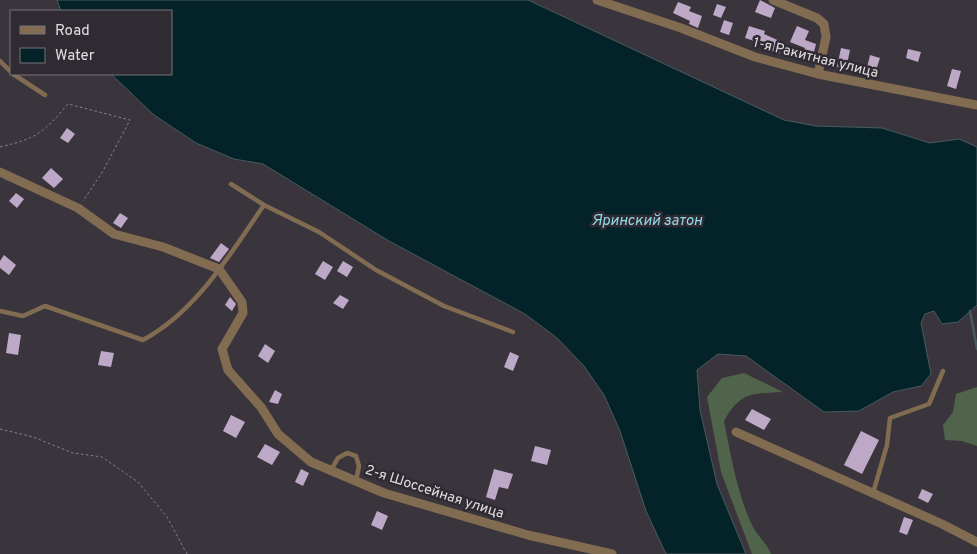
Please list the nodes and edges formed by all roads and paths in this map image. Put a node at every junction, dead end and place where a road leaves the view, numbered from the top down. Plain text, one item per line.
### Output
1 (597, 0) edge
2 (773, 0) edge
3 (0, 61) edge
4 (10, 71) edge
5 (818, 74) junction
6 (15, 75) edge
7 (45, 95) dead end
8 (977, 106) edge
9 (0, 146) edge
10 (0, 172) edge
11 (231, 184) dead end
12 (264, 205) junction
13 (78, 208) junction
14 (219, 269) junction
15 (0, 311) edge
16 (513, 332) dead end
17 (943, 371) dead end
18 (0, 429) edge
19 (736, 432) dead end
20 (331, 470) junction
21 (356, 481) junction
22 (873, 493) junction
23 (977, 542) edge
24 (188, 554) edge
25 (612, 554) edge

1 - 5 street, 1-я Ракитная улица
2 - 5 street
3 - 4 lane
5 - 8 street, 1-я Ракитная улица
6 - 7 lane
9 - 13 path
10 - 13 street
11 - 12 lane
12 - 14 lane
12 - 16 lane
13 - 14 street
14 - 15 lane
14 - 20 street, 2-я Шоссейная улица
17 - 22 lane
18 - 24 path
19 - 22 street
20 - 21 street, 2-я Шоссейная улица
20 - 21 lane
21 - 25 street, 2-я Шоссейная улица
22 - 23 street

